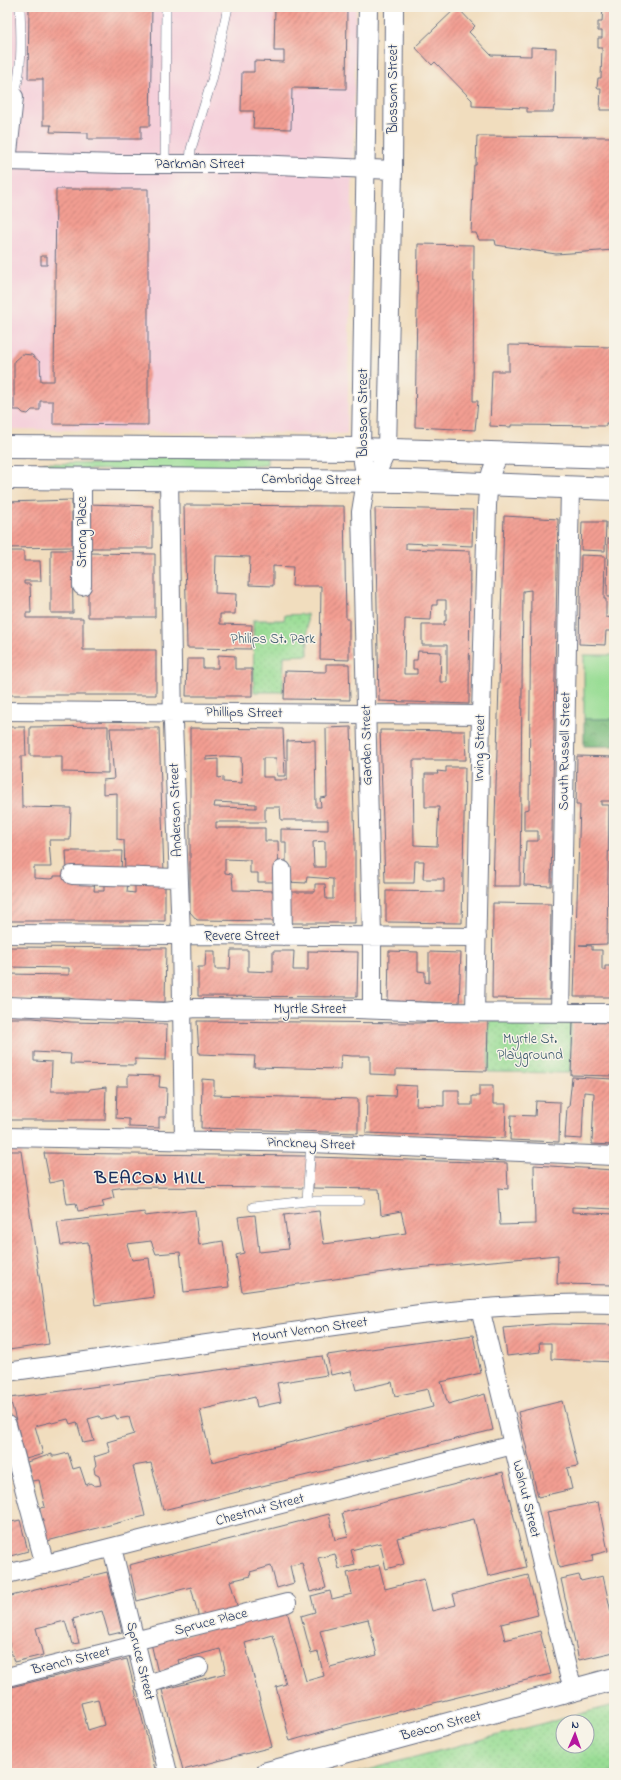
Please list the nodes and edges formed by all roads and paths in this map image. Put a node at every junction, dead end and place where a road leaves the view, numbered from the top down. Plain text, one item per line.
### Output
1 (20, 7) edge
2 (166, 7) edge
3 (228, 7) edge
4 (368, 7) edge
5 (394, 7) edge
6 (11, 97) edge
7 (7, 161) edge
8 (166, 164) junction
9 (190, 164) junction
10 (366, 169) junction
11 (393, 170) junction
12 (7, 447) edge
13 (361, 449) junction
14 (387, 450) junction
15 (500, 454) junction
16 (614, 457) edge
17 (7, 478) edge
18 (82, 478) junction
19 (169, 479) junction
20 (366, 481) junction
21 (488, 484) junction
22 (570, 488) junction
23 (614, 489) edge
24 (82, 586) dead end
25 (7, 711) edge
26 (172, 712) junction
27 (366, 714) junction
28 (481, 715) junction
29 (282, 870) dead end
30 (72, 875) dead end
31 (178, 878) junction
32 (7, 934) edge
33 (181, 935) junction
34 (283, 936) junction
35 (372, 936) junction
36 (477, 937) junction
37 (7, 1006) edge
38 (182, 1010) junction
39 (372, 1010) junction
40 (475, 1012) junction
41 (560, 1013) junction
42 (614, 1014) edge
43 (7, 1137) edge
44 (184, 1140) junction
45 (311, 1143) junction
46 (614, 1156) edge
47 (308, 1201) junction
48 (360, 1202) dead end
49 (253, 1207) dead end
50 (614, 1304) edge
51 (480, 1308) junction
52 (7, 1372) edge
53 (7, 1425) edge
54 (513, 1445) junction
55 (112, 1548) junction
56 (45, 1565) junction
57 (7, 1574) edge
58 (287, 1603) dead end
59 (135, 1643) junction
60 (199, 1667) dead end
61 (7, 1677) edge
62 (614, 1679) edge
63 (146, 1685) junction
64 (574, 1690) junction
65 (168, 1773) edge
66 (267, 1773) edge

1 - 6 lane
2 - 8 lane
3 - 9 lane
4 - 10 street, Blossom Street
5 - 11 street, Blossom Street
6 - 7 street
7 - 8 street, Parkman Street
8 - 9 street, Parkman Street
9 - 10 street, Parkman Street
10 - 11 street, Parkman Street
10 - 13 street, Blossom Street
11 - 14 street, Blossom Street
12 - 13 main road
13 - 14 main road
13 - 20 street, Blossom Street
14 - 15 main road
14 - 20 street, Blossom Street
15 - 16 main road
15 - 21 street, Irving Street
17 - 18 main road, Cambridge Street
18 - 19 main road, Cambridge Street
18 - 24 street, Strong Place
19 - 20 main road, Cambridge Street
19 - 26 street, Anderson Street
20 - 21 main road, Cambridge Street
20 - 27 street, Garden Street
21 - 22 main road, Cambridge Street
21 - 28 street, Irving Street
22 - 23 main road, Cambridge Street
22 - 41 street, South Russell Street
25 - 26 street, Phillips Street
26 - 27 street, Phillips Street
26 - 31 street, Anderson Street
27 - 28 street, Phillips Street
27 - 35 street, Garden Street
28 - 36 street, Irving Street
29 - 34 street
30 - 31 street
31 - 33 street, Anderson Street
32 - 33 street, Revere Street
33 - 34 street, Revere Street
33 - 38 street, Anderson Street
34 - 35 street, Revere Street
35 - 36 street, Revere Street
35 - 39 street, Garden Street
36 - 40 street, Irving Street
37 - 38 street, Myrtle Street
38 - 39 street, Myrtle Street
38 - 44 street, Anderson Street
39 - 40 street, Myrtle Street
40 - 41 street, Myrtle Street
41 - 42 street, Myrtle Street
43 - 44 street, Pinckney Street
44 - 45 street, Pinckney Street
45 - 46 street, Pinckney Street
45 - 47 lane
47 - 48 lane
47 - 49 lane
50 - 51 street, Mount Vernon Street
51 - 52 street, Mount Vernon Street
51 - 54 street, Walnut Street
53 - 56 street
54 - 55 street, Chestnut Street
54 - 64 street, Walnut Street
55 - 56 street, Chestnut Street
55 - 59 street, Spruce Street
56 - 57 street, Chestnut Street
58 - 59 street, Spruce Place
59 - 61 street, Branch Street
59 - 63 street, Spruce Street
60 - 63 street
62 - 64 main road, Beacon Street
63 - 65 street, Spruce Street
64 - 66 main road, Beacon Street

